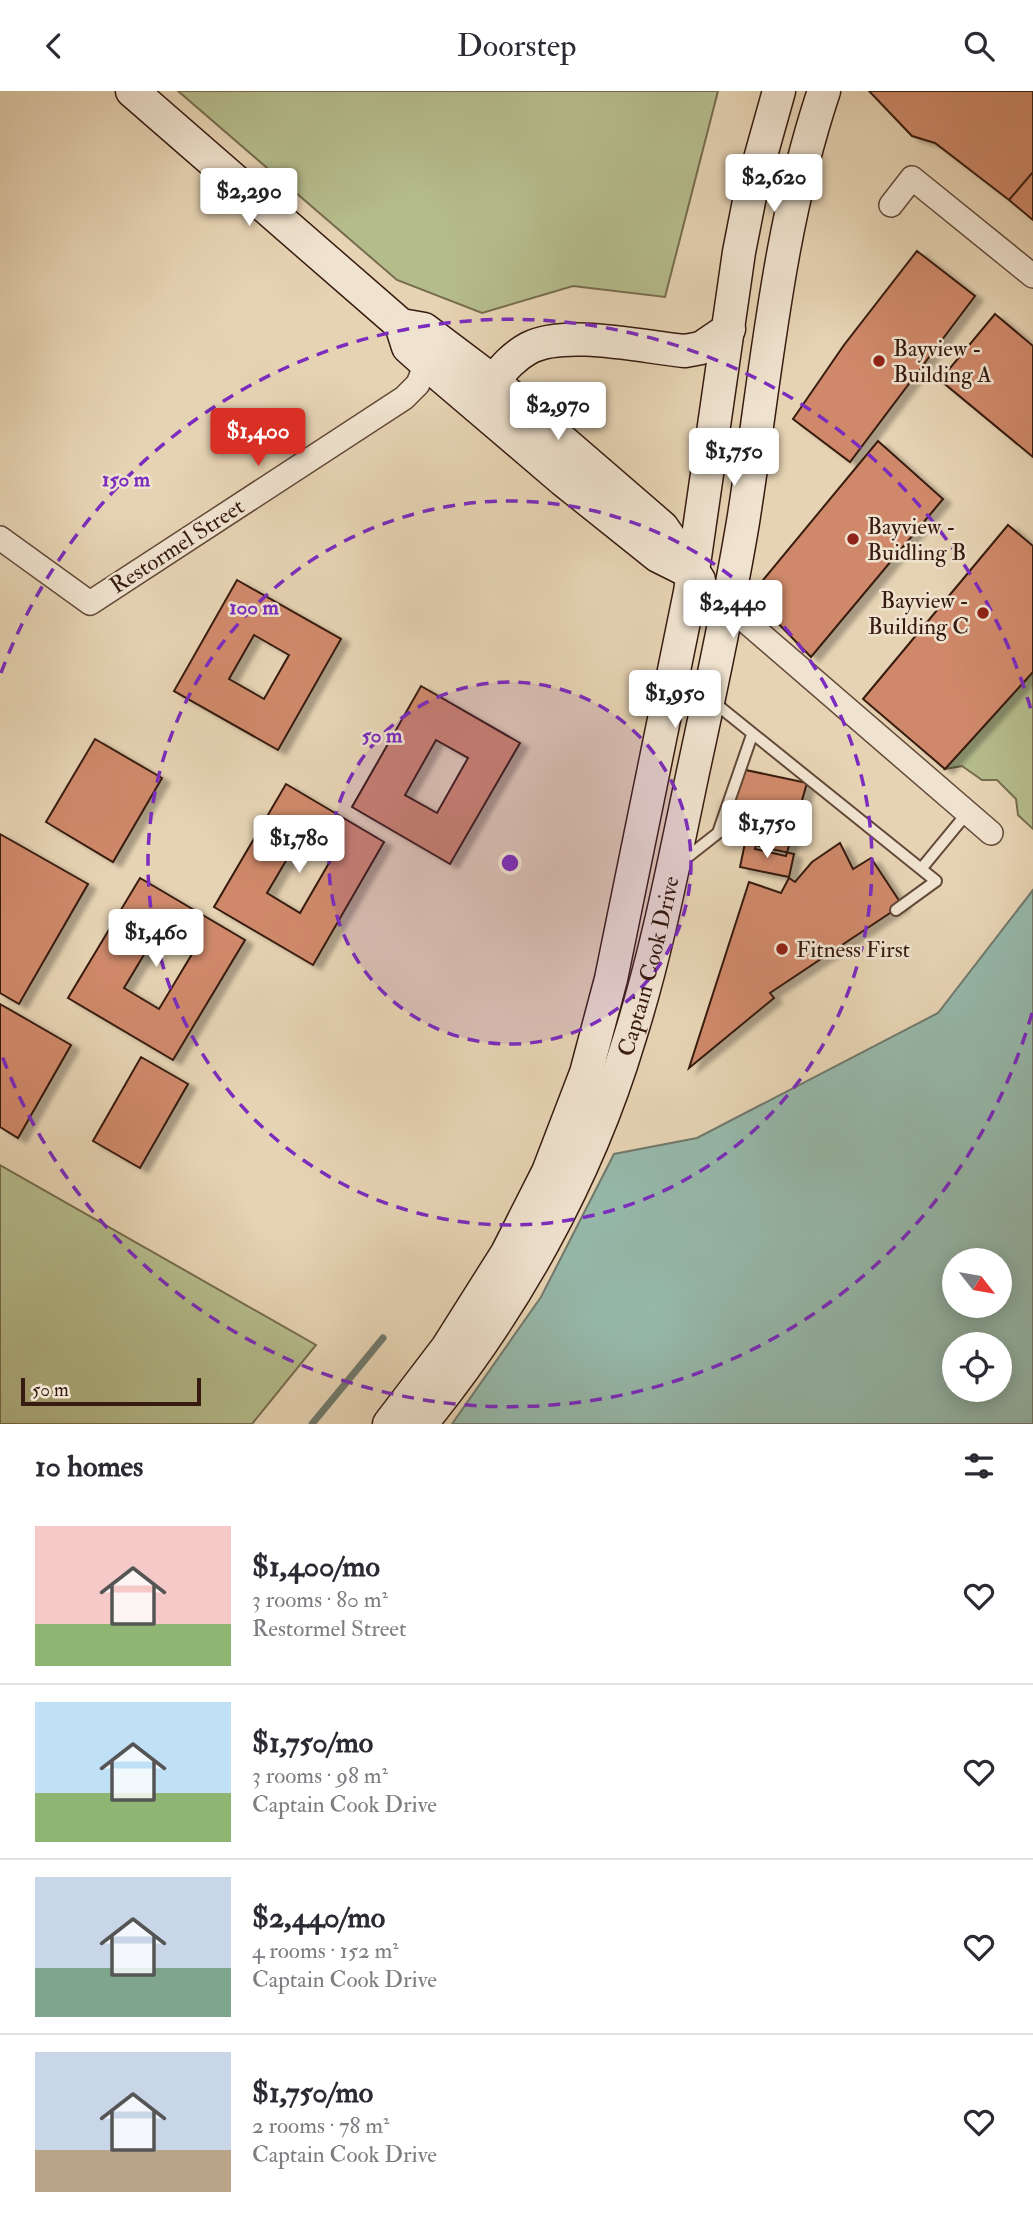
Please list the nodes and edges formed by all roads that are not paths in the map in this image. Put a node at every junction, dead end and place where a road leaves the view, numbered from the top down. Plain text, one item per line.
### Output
1 (132, 91) edge
2 (779, 91) edge
3 (824, 91) edge
4 (891, 205) dead end
5 (1033, 276) edge
6 (729, 328) junction
7 (431, 350) junction
8 (493, 381) junction
9 (563, 480) junction
10 (0, 538) edge
11 (693, 574) junction
12 (728, 606) junction
13 (709, 699) junction
14 (752, 735) junction
15 (969, 811) junction
16 (991, 833) dead end
17 (674, 867) junction
18 (921, 869) junction
19 (896, 910) dead end
20 (389, 1424) edge
21 (421, 1424) edge

1 - 7 main road
2 - 6 main road, Captain Cook Drive
3 - 12 main road, Captain Cook Drive
4 - 5 street
6 - 8 main road
6 - 11 main road, Captain Cook Drive
7 - 8 main road
7 - 9 main road
7 - 10 street, Restormel Street
8 - 9 main road
8 - 11 main road
9 - 11 main road
11 - 12 main road
11 - 20 main road, Captain Cook Drive
12 - 13 main road, Captain Cook Drive
12 - 15 street
13 - 14 lane
13 - 17 main road, Captain Cook Drive
14 - 17 lane
14 - 18 lane
15 - 16 street
15 - 18 lane
17 - 21 main road, Captain Cook Drive
18 - 19 lane

